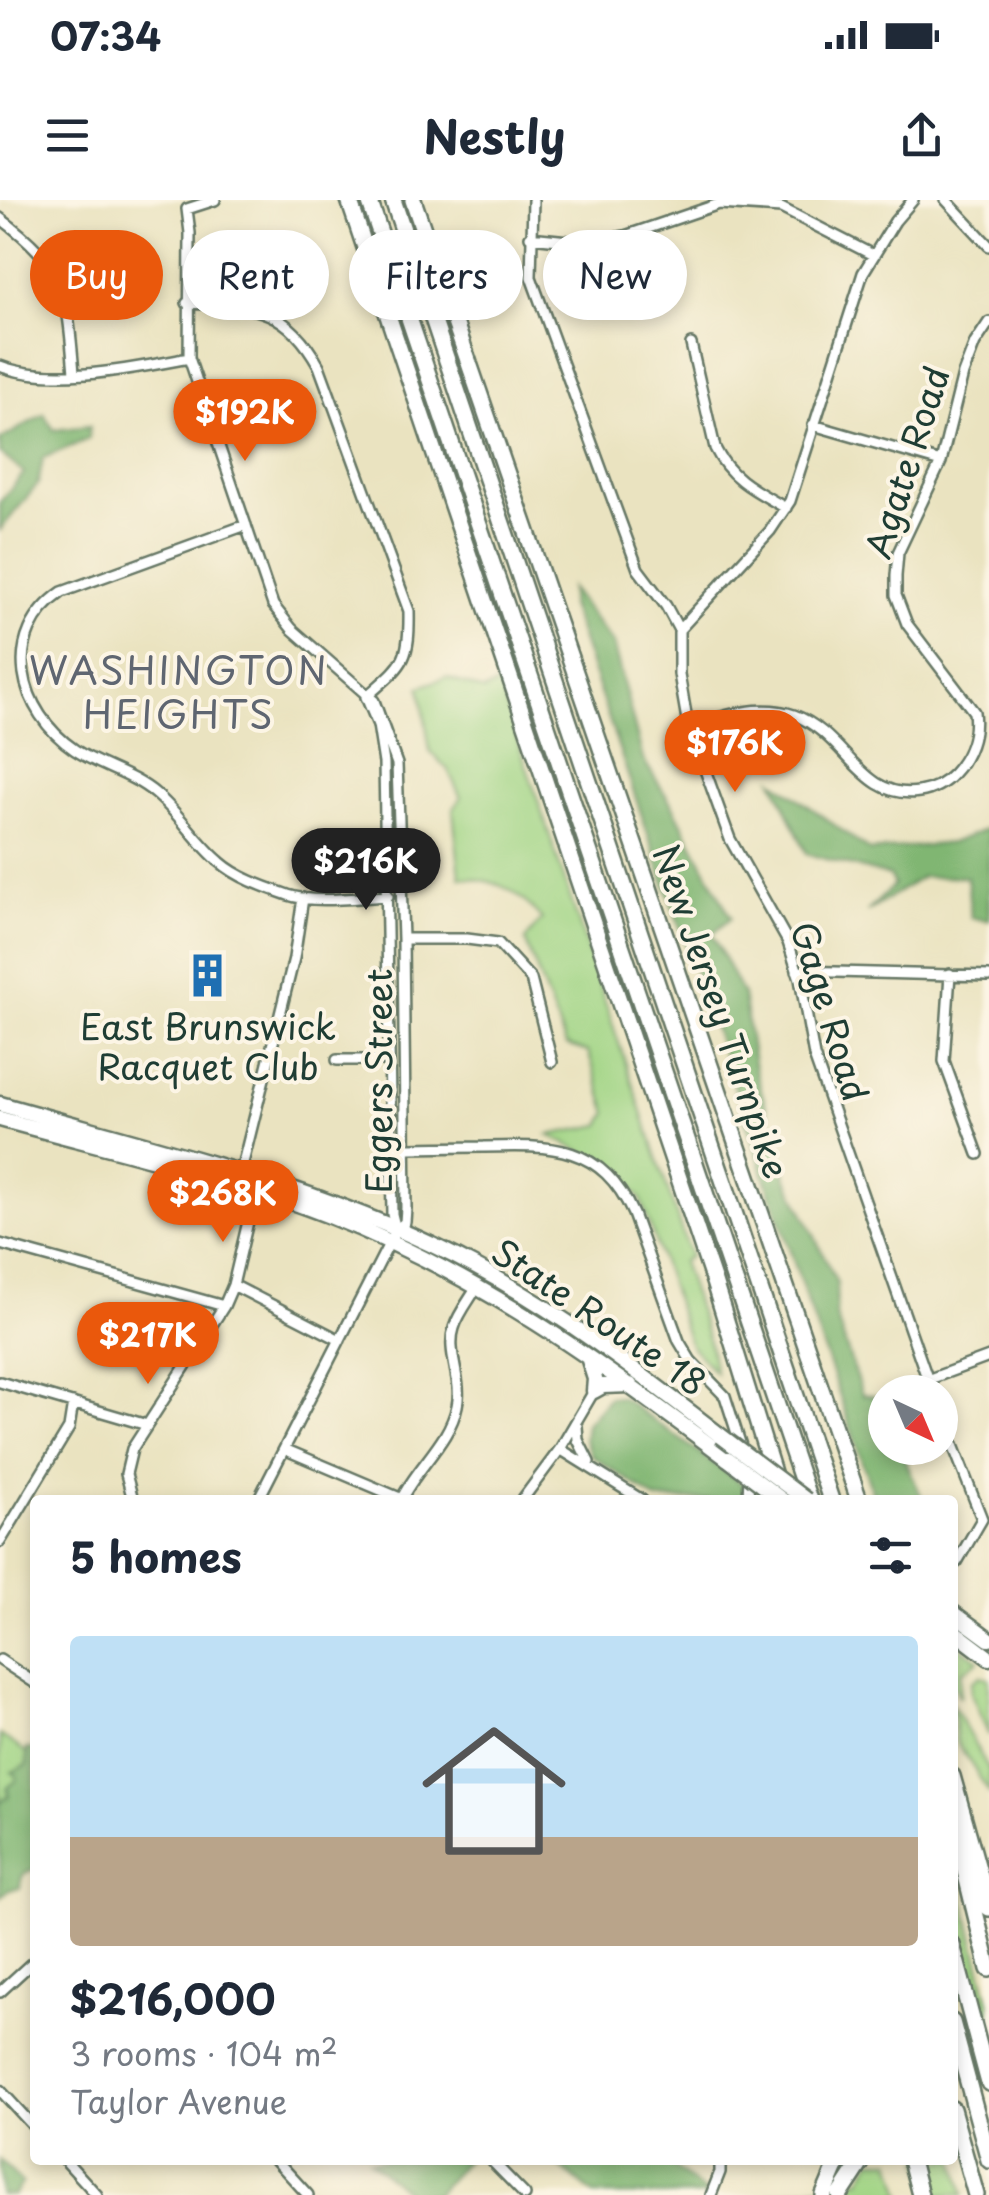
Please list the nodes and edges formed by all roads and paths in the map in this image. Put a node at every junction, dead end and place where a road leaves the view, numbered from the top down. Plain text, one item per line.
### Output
1 (177, 200) edge
2 (215, 200) edge
3 (349, 200) edge
4 (370, 200) edge
5 (393, 200) edge
6 (414, 200) edge
7 (533, 200) edge
8 (913, 200) edge
9 (946, 200) edge
10 (187, 209) junction
11 (0, 218) edge
12 (190, 230) edge
13 (530, 238) junction
14 (989, 246) edge
15 (873, 255) junction
16 (188, 320) edge
17 (280, 320) edge
18 (989, 322) edge
19 (690, 344) dead end
20 (189, 358) junction
21 (2, 370) edge
22 (74, 373) junction
23 (812, 424) junction
24 (941, 462) junction
25 (786, 508) junction
26 (246, 526) junction
27 (679, 630) junction
28 (366, 697) junction
29 (689, 726) junction
30 (384, 806) junction
31 (400, 807) junction
32 (386, 896) junction
33 (401, 896) junction
34 (303, 898) junction
35 (404, 939) junction
36 (797, 971) junction
37 (950, 974) junction
38 (989, 976) edge
39 (336, 1060) dead end
40 (388, 1060) junction
41 (402, 1060) junction
42 (552, 1062) dead end
43 (0, 1104) edge
44 (0, 1119) edge
45 (391, 1148) junction
46 (405, 1148) junction
47 (978, 1154) dead end
48 (238, 1178) junction
49 (271, 1194) junction
50 (250, 1213) junction
51 (393, 1236) junction
52 (0, 1244) edge
53 (233, 1285) junction
54 (477, 1286) junction
55 (224, 1306) junction
56 (340, 1340) junction
57 (588, 1356) junction
58 (989, 1357) edge
59 (925, 1375) edge
60 (940, 1375) edge
61 (0, 1382) edge
62 (630, 1385) junction
63 (594, 1391) junction
64 (73, 1403) junction
65 (579, 1418) junction
66 (147, 1425) junction
67 (284, 1449) junction
68 (560, 1449) junction
69 (958, 1456) edge
70 (593, 1468) junction
71 (132, 1495) edge
72 (261, 1495) edge
73 (392, 1495) edge
74 (404, 1495) edge
75 (526, 1495) edge
76 (636, 1495) edge
77 (749, 1495) edge
78 (775, 1495) edge
79 (779, 1495) edge
80 (800, 1495) edge
81 (805, 1495) edge
82 (829, 1495) edge
83 (857, 1495) edge
84 (985, 1521) edge
85 (0, 1542) edge
86 (958, 1561) edge
87 (958, 1616) edge
88 (958, 1635) edge
89 (989, 1639) edge
90 (989, 1658) edge
91 (0, 1660) edge
92 (30, 1680) edge
93 (958, 1797) edge
94 (958, 1842) edge
95 (989, 1908) edge
96 (30, 1965) edge
97 (958, 1967) edge
98 (989, 1969) edge
99 (0, 1992) edge
100 (958, 2044) edge
101 (989, 2083) edge
102 (0, 2090) edge
103 (30, 2123) edge
104 (958, 2130) edge
105 (989, 2160) edge
106 (70, 2165) edge
107 (281, 2165) edge
108 (497, 2165) edge
109 (720, 2165) edge
110 (837, 2165) edge
111 (861, 2165) edge
112 (911, 2165) edge
113 (97, 2195) edge
114 (308, 2195) edge
115 (525, 2195) edge
116 (711, 2195) edge
117 (824, 2195) edge
118 (840, 2195) edge
119 (920, 2195) edge
120 (976, 2195) edge

1 - 10 street
2 - 10 street
3 - 79 highway
4 - 81 highway, New Jersey Turnpike
5 - 82 highway, New Jersey Turnpike
6 - 83 highway, New Jersey Turnpike
7 - 13 street
8 - 15 street
9 - 14 street
10 - 12 street, Eggers Street
11 - 22 street
13 - 15 street
13 - 27 street
15 - 23 street
16 - 20 street, Eggers Street
17 - 28 street
18 - 24 street, Agate Road
19 - 25 street
20 - 22 street
20 - 26 street, Eggers Street
21 - 22 street
23 - 24 street
23 - 25 street
24 - 29 street, Agate Road
25 - 27 street
26 - 28 street, Eggers Street
26 - 34 street
27 - 29 street, Gage Road
28 - 30 street, Eggers Street
28 - 31 street, Eggers Street
29 - 36 street, Gage Road
30 - 31 street
30 - 32 street, Eggers Street
31 - 33 street, Eggers Street
32 - 33 street
32 - 34 street
32 - 40 street, Eggers Street
33 - 35 street, Eggers Street
34 - 48 street
35 - 41 street, Eggers Street
35 - 42 street
36 - 37 street
36 - 59 street, Gage Road
37 - 38 street
37 - 47 street
39 - 40 street
40 - 41 street
40 - 45 street, Eggers Street
41 - 46 street, Eggers Street
43 - 48 highway, State Route 18
44 - 48 highway, State Route 18
45 - 46 street
45 - 51 street, Eggers Street
46 - 51 street, Eggers Street
46 - 77 street
48 - 49 highway, State Route 18
48 - 50 highway
48 - 51 highway, State Route 18
49 - 50 highway
49 - 51 highway, State Route 18
50 - 53 street
51 - 54 highway, State Route 18
51 - 56 street
51 - 80 highway, State Route 18, bridge
52 - 55 street
53 - 55 street
53 - 56 street
54 - 57 highway, State Route 18
54 - 74 street
55 - 66 street
56 - 67 street
57 - 62 highway, State Route 18
57 - 63 highway
58 - 60 street
61 - 64 street
62 - 63 highway
62 - 78 highway, State Route 18, bridge
63 - 65 street
64 - 66 street
64 - 85 street
65 - 68 street
65 - 70 street
66 - 71 street
67 - 72 street
67 - 73 street
68 - 70 street
68 - 75 street
69 - 84 street
70 - 76 street
84 - 86 street
87 - 89 highway
88 - 90 highway
91 - 92 street
93 - 95 highway
94 - 98 highway
96 - 99 street
97 - 101 highway
100 - 105 highway
102 - 103 street
104 - 120 highway
106 - 113 street
107 - 114 street
108 - 115 street
109 - 116 street
110 - 117 highway
111 - 118 highway
112 - 119 highway

